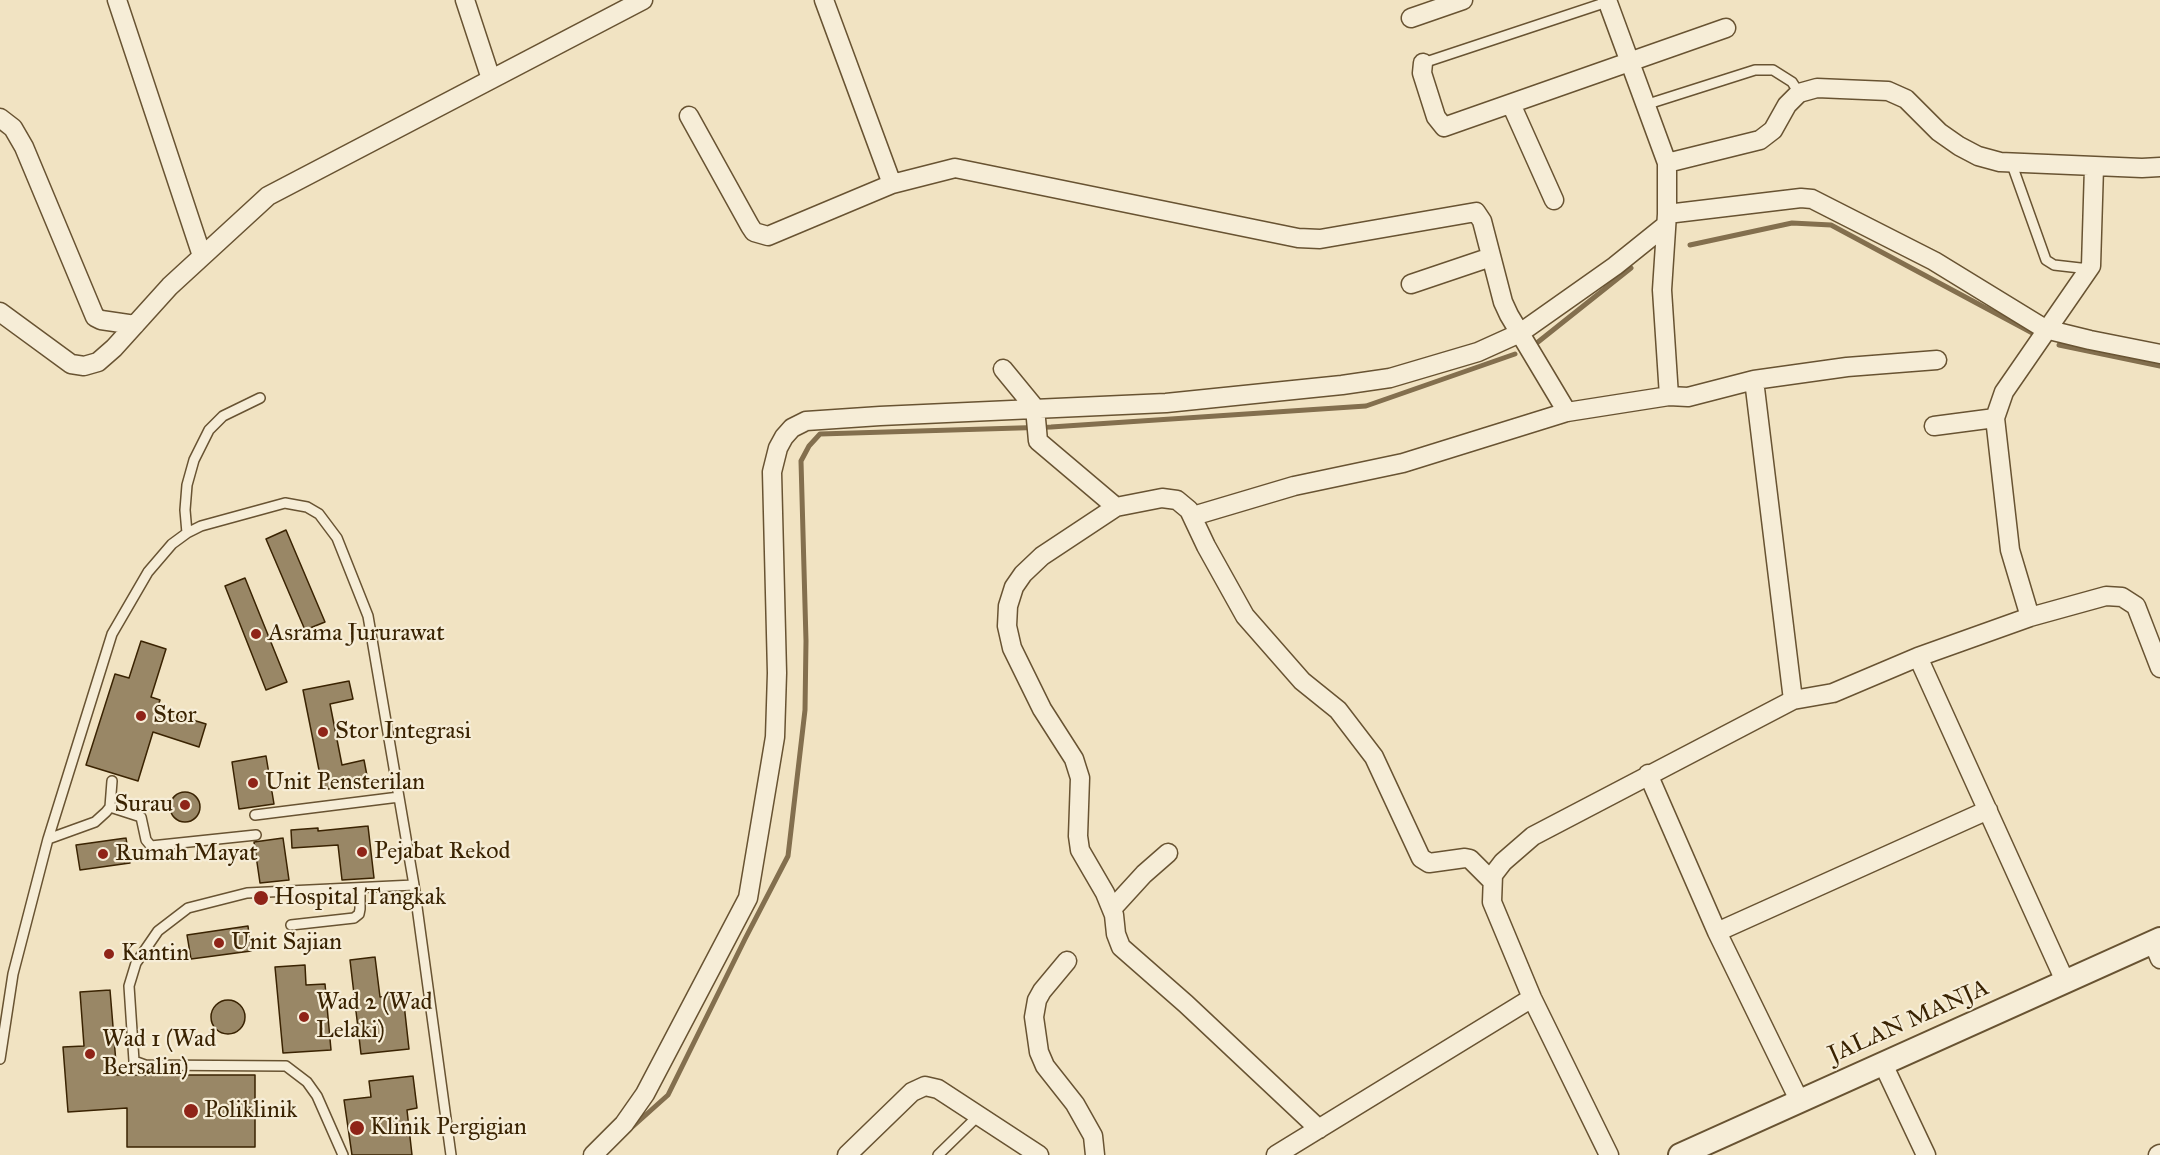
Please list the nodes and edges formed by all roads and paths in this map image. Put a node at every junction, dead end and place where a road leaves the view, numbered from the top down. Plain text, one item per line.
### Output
1 (117, 0) edge
2 (465, 0) edge
3 (643, 0) edge
4 (824, 0) edge
5 (1463, 0) edge
6 (1609, 1) edge
7 (1411, 18) dead end
8 (1726, 28) dead end
9 (1629, 62) junction
10 (1423, 63) joint
11 (491, 79) junction
12 (1799, 93) junction
13 (1511, 104) junction
14 (1646, 105) junction
15 (690, 116) dead end
16 (0, 118) edge
17 (1667, 162) junction
18 (2011, 162) junction
19 (2094, 166) junction
20 (2160, 167) edge
21 (892, 184) junction
22 (1554, 200) dead end
23 (1667, 219) junction
24 (202, 256) junction
25 (1491, 257) junction
26 (2089, 269) junction
27 (1411, 284) dead end
28 (0, 312) edge
29 (135, 325) junction
30 (2046, 329) junction
31 (1520, 333) junction
32 (2160, 354) edge
33 (1937, 360) dead end
34 (1003, 369) dead end
35 (1754, 380) junction
36 (1670, 396) junction
37 (260, 398) dead end
38 (1035, 412) junction
39 (1567, 412) junction
40 (1995, 418) junction
41 (1934, 426) dead end
42 (1116, 507) junction
43 (1193, 516) junction
44 (187, 533) junction
45 (2030, 617) junction
46 (1918, 657) junction
47 (2160, 668) edge
48 (1794, 700) junction
49 (1648, 774) junction
50 (112, 781) dead end
51 (399, 797) junction
52 (110, 807) junction
53 (1988, 810) junction
54 (255, 815) dead end
55 (256, 835) dead end
56 (48, 839) junction
57 (1168, 853) dead end
58 (1491, 881) junction
59 (414, 885) junction
60 (360, 888) junction
61 (1112, 909) junction
62 (291, 925) dead end
63 (1717, 932) junction
64 (2158, 947) edge
65 (1068, 961) dead end
66 (2065, 981) junction
67 (1532, 998) junction
68 (0, 1059) edge
69 (1883, 1064) junction
70 (1799, 1100) junction
71 (978, 1116) junction
72 (1319, 1129) junction
73 (343, 1155) edge
74 (451, 1155) edge
75 (593, 1155) edge
76 (847, 1155) edge
77 (938, 1155) edge
78 (1039, 1155) edge
79 (1095, 1155) edge
80 (1276, 1155) edge
81 (1609, 1155) edge
82 (1680, 1155) edge
83 (1926, 1155) edge

1 - 24 street
2 - 11 street
3 - 11 street
4 - 21 street
5 - 7 street
6 - 9 street
6 - 10 lane
8 - 9 street
9 - 13 street
9 - 14 street
10 - 13 street
11 - 24 street
12 - 14 lane
12 - 17 street
12 - 18 street
13 - 22 street
14 - 17 street
15 - 21 street
16 - 29 street
17 - 23 street
18 - 19 street
18 - 26 lane
19 - 20 street
19 - 26 street
21 - 25 street
23 - 30 street
23 - 31 street
23 - 36 street
24 - 29 street
25 - 27 street
25 - 31 street
26 - 30 street
28 - 29 street
30 - 32 street
30 - 40 street
31 - 38 street
31 - 39 street
33 - 35 street
34 - 38 street
35 - 36 street
35 - 48 street
36 - 39 street
37 - 44 lane
38 - 42 street
38 - 75 street
39 - 43 street
40 - 41 street
40 - 45 street
42 - 43 street
42 - 61 street
43 - 58 street
44 - 51 lane
44 - 56 lane
45 - 46 street
45 - 47 street
46 - 48 street
46 - 53 street
48 - 49 street
49 - 58 street
49 - 63 street
50 - 52 lane
51 - 54 lane
51 - 59 lane
52 - 55 lane
52 - 56 lane
53 - 63 street
53 - 66 street
56 - 68 lane
57 - 61 street
58 - 67 street
59 - 60 lane
59 - 74 lane
60 - 62 lane
60 - 73 lane
61 - 72 street
63 - 70 street
64 - 66 street, JALAN MANJA
65 - 79 street
66 - 69 street, JALAN MANJA
67 - 72 street
67 - 81 street
69 - 70 street, JALAN MANJA
69 - 83 street
70 - 82 street, JALAN MANJA
71 - 76 street
71 - 77 lane
71 - 78 street
72 - 80 street

